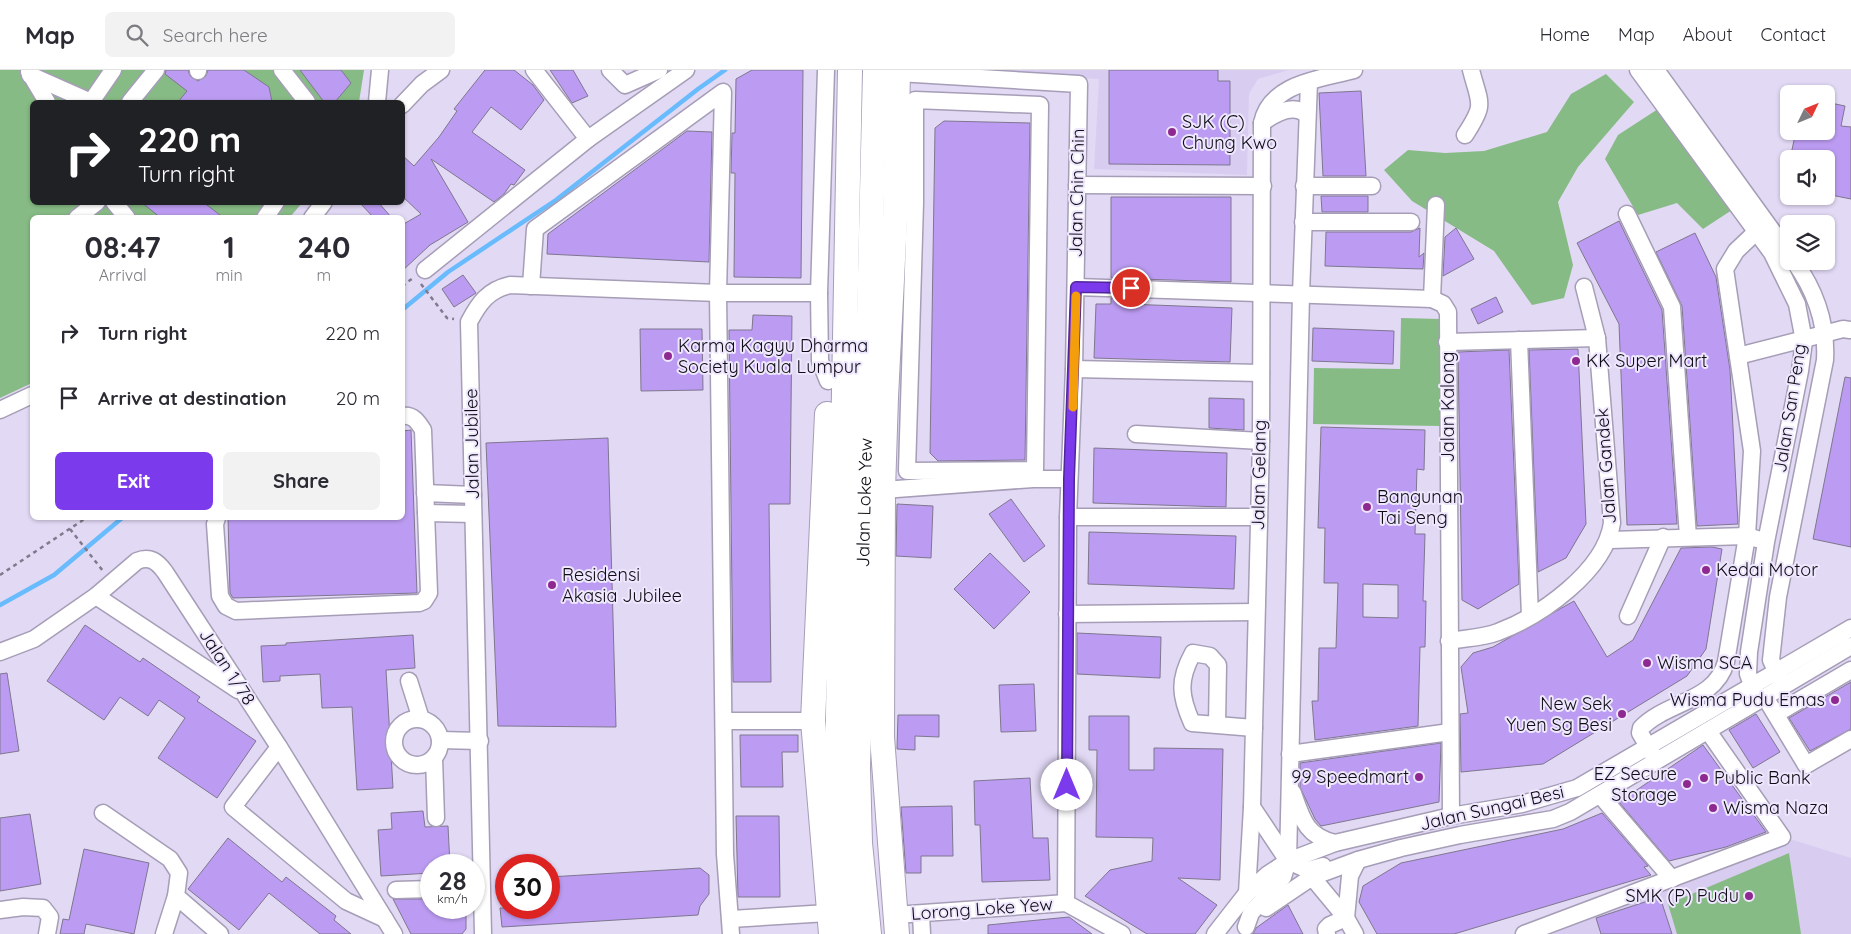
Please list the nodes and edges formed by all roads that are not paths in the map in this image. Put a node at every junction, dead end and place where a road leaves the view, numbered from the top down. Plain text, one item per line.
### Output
1 (113, 70) edge
2 (156, 70) edge
3 (282, 70) edge
4 (380, 70) edge
5 (441, 70) edge
6 (534, 70) edge
7 (610, 70) edge
8 (659, 70) edge
9 (686, 70) edge
10 (826, 70) edge
11 (850, 70) edge
12 (1354, 70) edge
13 (1471, 70) edge
14 (1638, 70) edge
15 (1656, 70) edge
16 (890, 71) edge
17 (28, 72) edge
18 (1050, 76) edge
19 (1308, 82) junction
20 (46, 100) edge
21 (87, 100) edge
22 (92, 100) edge
23 (132, 100) edge
24 (305, 100) edge
25 (377, 100) edge
26 (405, 102) edge
27 (1307, 115) junction
28 (1262, 123) junction
29 (1464, 135) dead end
30 (588, 139) junction
31 (1077, 185) junction
32 (1262, 186) junction
33 (1304, 186) junction
34 (1372, 186) dead end
35 (915, 203) junction
36 (93, 205) edge
37 (116, 205) edge
38 (1436, 205) dead end
39 (1627, 214) dead end
40 (81, 215) edge
41 (125, 215) edge
42 (896, 220) junction
43 (1303, 222) junction
44 (1411, 222) dead end
45 (1756, 232) junction
46 (1780, 242) edge
47 (1800, 270) edge
48 (421, 275) road end
49 (868, 282) junction
50 (531, 286) junction
51 (1076, 287) junction
52 (1584, 287) dead end
53 (890, 291) junction
54 (1260, 292) junction
55 (718, 293) junction
56 (819, 294) junction
57 (1301, 294) junction
58 (1432, 299) junction
59 (912, 304) junction
60 (844, 310) junction
61 (1850, 330) edge
62 (1824, 336) junction
63 (1597, 338) junction
64 (1519, 340) junction
65 (1804, 341) junction
66 (1447, 342) junction
67 (1738, 356) junction
68 (1074, 369) junction
69 (1261, 373) junction
70 (828, 381) junction
71 (30, 397) edge
72 (886, 397) junction
73 (0, 410) edge
74 (405, 416) edge
75 (1136, 434) dead end
76 (1261, 441) junction
77 (1069, 479) junction
78 (883, 490) junction
79 (425, 493) junction
80 (473, 495) junction
81 (426, 513) junction
82 (473, 514) junction
83 (1068, 517) junction
84 (1259, 517) junction
85 (216, 520) edge
86 (1747, 536) junction
87 (1663, 537) junction
88 (1688, 537) junction
89 (1610, 540) junction
90 (1766, 542) junction
91 (1788, 547) junction
92 (96, 596) junction
93 (1256, 612) junction
94 (1067, 614) junction
95 (1530, 616) junction
96 (1628, 616) dead end
97 (1851, 628) edge
98 (1449, 641) junction
99 (1851, 646) edge
100 (0, 652) edge
101 (1851, 670) edge
102 (1780, 680) junction
103 (409, 682) dead end
104 (244, 694) junction
105 (1758, 694) junction
106 (1776, 714) junction
107 (421, 719) junction
108 (724, 721) junction
109 (813, 721) junction
110 (1217, 726) dead end
111 (1254, 728) junction
112 (1450, 732) junction
113 (1710, 734) junction
114 (1851, 739) edge
115 (440, 740) junction
116 (480, 741) junction
117 (1647, 746) junction
118 (279, 747) junction
119 (1290, 754) junction
120 (434, 758) junction
121 (1656, 762) junction
122 (847, 767) junction
123 (1289, 781) junction
124 (1604, 799) junction
125 (1252, 807) junction
126 (103, 813) dead end
127 (1451, 816) junction
128 (436, 818) dead end
129 (1335, 844) junction
130 (478, 854) edge
131 (1358, 860) junction
132 (1288, 862) junction
133 (1312, 877) junction
134 (1672, 879) junction
135 (420, 889) edge
136 (396, 890) dead end
137 (1247, 893) junction
138 (176, 896) junction
139 (1066, 903) junction
140 (0, 910) edge
141 (921, 914) junction
142 (1346, 918) junction
143 (481, 919) edge
144 (385, 920) junction
145 (829, 923) edge
146 (896, 925) edge
147 (731, 926) edge
148 (1243, 930) edge
149 (47, 934) edge
150 (164, 934) edge
151 (220, 934) edge
152 (394, 934) edge
153 (483, 934) edge
154 (849, 934) edge
155 (869, 934) edge
156 (922, 934) edge
157 (1122, 934) edge
158 (1215, 934) edge
159 (1327, 934) edge
160 (1355, 934) edge
161 (1524, 934) edge

1 - 22 street
2 - 23 street
3 - 24 street
4 - 25 street
5 - 26 street
6 - 30 street
7 - 8 street
9 - 30 street
10 - 56 street
11 - 60 highway, Jalan Loke Yew
12 - 19 street, Jalan Gelang
13 - 29 street
14 - 45 street, Jalan San Peng
15 - 46 street
16 - 18 street, Jalan Chin Chin
16 - 42 highway
16 - 49 highway, Jalan Loke Yew
17 - 20 street
17 - 21 street
18 - 31 street, Jalan Chin Chin
19 - 27 street
19 - 28 street, Jalan Gelang
27 - 28 street
27 - 33 street
28 - 32 street, Jalan Gelang
30 - 48 street
31 - 32 street
31 - 51 street, Jalan Chin Chin
32 - 54 street, Jalan Gelang
33 - 34 street
33 - 43 street
35 - 42 street
35 - 59 street
35 - 59 street
36 - 40 street
37 - 41 street
38 - 58 street
39 - 88 street
42 - 53 highway
43 - 44 street
43 - 57 street
45 - 65 street, Jalan San Peng
45 - 67 street
47 - 62 street, Jalan San Peng
49 - 72 highway
49 - 122 highway, Jalan Loke Yew
50 - 55 street, Jalan Jubilee
50 - 55 street
50 - 80 street, Jalan Jubilee
51 - 54 street
51 - 68 street, Jalan Chin Chin
52 - 63 street, Jalan Gandek
53 - 59 street
53 - 72 highway
54 - 57 street
54 - 69 street, Jalan Gelang
55 - 56 street, Jalan Jubilee
55 - 108 street
56 - 70 street
57 - 58 street
57 - 119 street
58 - 66 street, Jalan Kalong
60 - 70 highway
60 - 122 highway, Jalan Loke Yew
61 - 62 street
62 - 65 street
62 - 91 street, Jalan San Peng
63 - 64 street
63 - 89 street, Jalan Gandek
64 - 66 street
64 - 95 street
65 - 67 street
65 - 90 street, Jalan San Peng
66 - 98 street, Jalan Kalong
67 - 86 street
68 - 69 street
68 - 77 street, Jalan Chin Chin
69 - 76 street, Jalan Gelang
70 - 109 highway
71 - 73 street
72 - 78 highway
74 - 79 street
75 - 76 street
76 - 84 street, Jalan Gelang
77 - 78 street
77 - 83 street, Jalan Chin Chin
78 - 146 highway
79 - 80 street
79 - 81 street
80 - 82 street, Jalan Jubilee
81 - 82 street
81 - 85 street
82 - 116 street, Jalan Jubilee
83 - 84 street
83 - 94 street, Jalan Chin Chin
84 - 93 street, Jalan Gelang
86 - 88 street
86 - 90 street
86 - 117 street
87 - 88 street
87 - 89 street
87 - 96 street
89 - 95 street, Jalan Gandek
90 - 91 street
90 - 105 street, Jalan San Peng
91 - 102 street, Jalan San Peng
92 - 100 street, Jalan 1/78
92 - 104 street
92 - 104 street, Jalan 1/78
93 - 94 street
93 - 111 street, Jalan Gelang
94 - 139 street, Jalan Chin Chin
95 - 98 street, Jalan Gandek
97 - 102 street, Jalan Sungai Besi
98 - 112 street, Jalan Kalong
99 - 102 street, Jalan Sungai Besi
101 - 106 street
102 - 105 street, Jalan Sungai Besi
103 - 107 street
104 - 118 street, Jalan 1/78
105 - 106 street
105 - 113 street, Jalan Sungai Besi
105 - 117 street, Jalan Sungai Besi
106 - 114 street
107 - 115 street
107 - 120 street
108 - 109 street
108 - 147 street
109 - 145 highway
110 - 111 street
111 - 125 street, Jalan Gelang
112 - 119 street
112 - 127 street, Jalan Kalong
113 - 121 street, Jalan Sungai Besi
113 - 124 street
113 - 134 street
115 - 116 street
115 - 120 street
116 - 130 street, Jalan Jubilee
117 - 121 street
117 - 127 street, Jalan Sungai Besi
118 - 144 street, Jalan 1/78
118 - 144 street
119 - 123 street
120 - 128 street
121 - 124 street, Jalan Sungai Besi
122 - 154 highway, Jalan Loke Yew
122 - 155 highway, Jalan Loke Yew
123 - 129 street
123 - 132 street
124 - 131 street, Jalan Sungai Besi
124 - 134 street
125 - 132 street
125 - 137 street, Jalan Gelang
126 - 138 street
127 - 129 street, Jalan Sungai Besi
129 - 132 street, Jalan Sungai Besi
131 - 132 street
131 - 133 street, Jalan Sungai Besi
131 - 142 street
132 - 137 street, Jalan Sungai Besi
132 - 148 street
133 - 142 street
133 - 148 street, Jalan Sungai Besi
134 - 161 street
135 - 136 street
137 - 158 street, Jalan Sungai Besi
138 - 150 street
138 - 151 street
139 - 141 street, Lorong Loke Yew
139 - 157 street, Lorong Loke Yew
140 - 149 street
141 - 146 street, Lorong Loke Yew
141 - 156 street
142 - 159 street
142 - 160 street
143 - 153 street, Jalan Jubilee
144 - 152 street, Jalan 1/78
145 - 147 street

